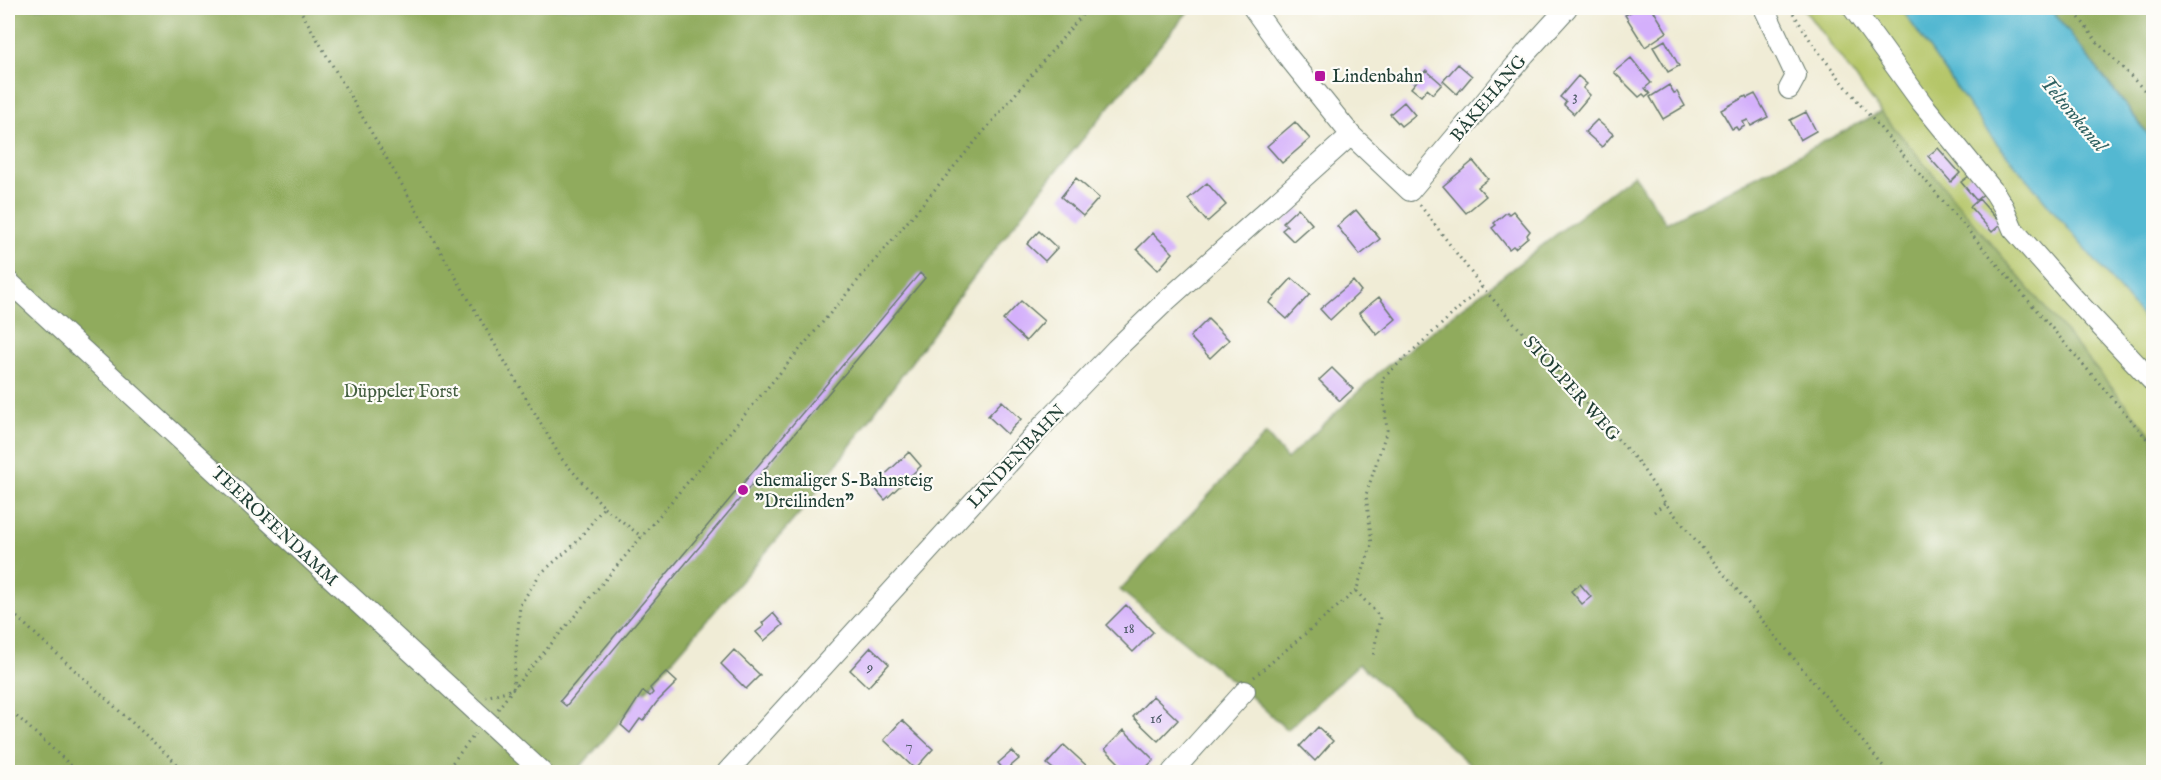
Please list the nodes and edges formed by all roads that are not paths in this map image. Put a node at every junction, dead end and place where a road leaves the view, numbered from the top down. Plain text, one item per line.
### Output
1 (1253, 8) edge
2 (1567, 8) edge
3 (1764, 8) edge
4 (1853, 8) edge
5 (1789, 89) dead end
6 (1351, 135) junction
7 (8, 281) edge
8 (2154, 383) edge
9 (1245, 691) road end
10 (542, 772) edge
11 (727, 772) edge
12 (1172, 772) edge

1 - 6 street
2 - 6 street, BÄKEHANG
3 - 5 street
4 - 8 street
6 - 11 street, LINDENBAHN
7 - 10 street, TEEROFENDAMM
9 - 12 street

